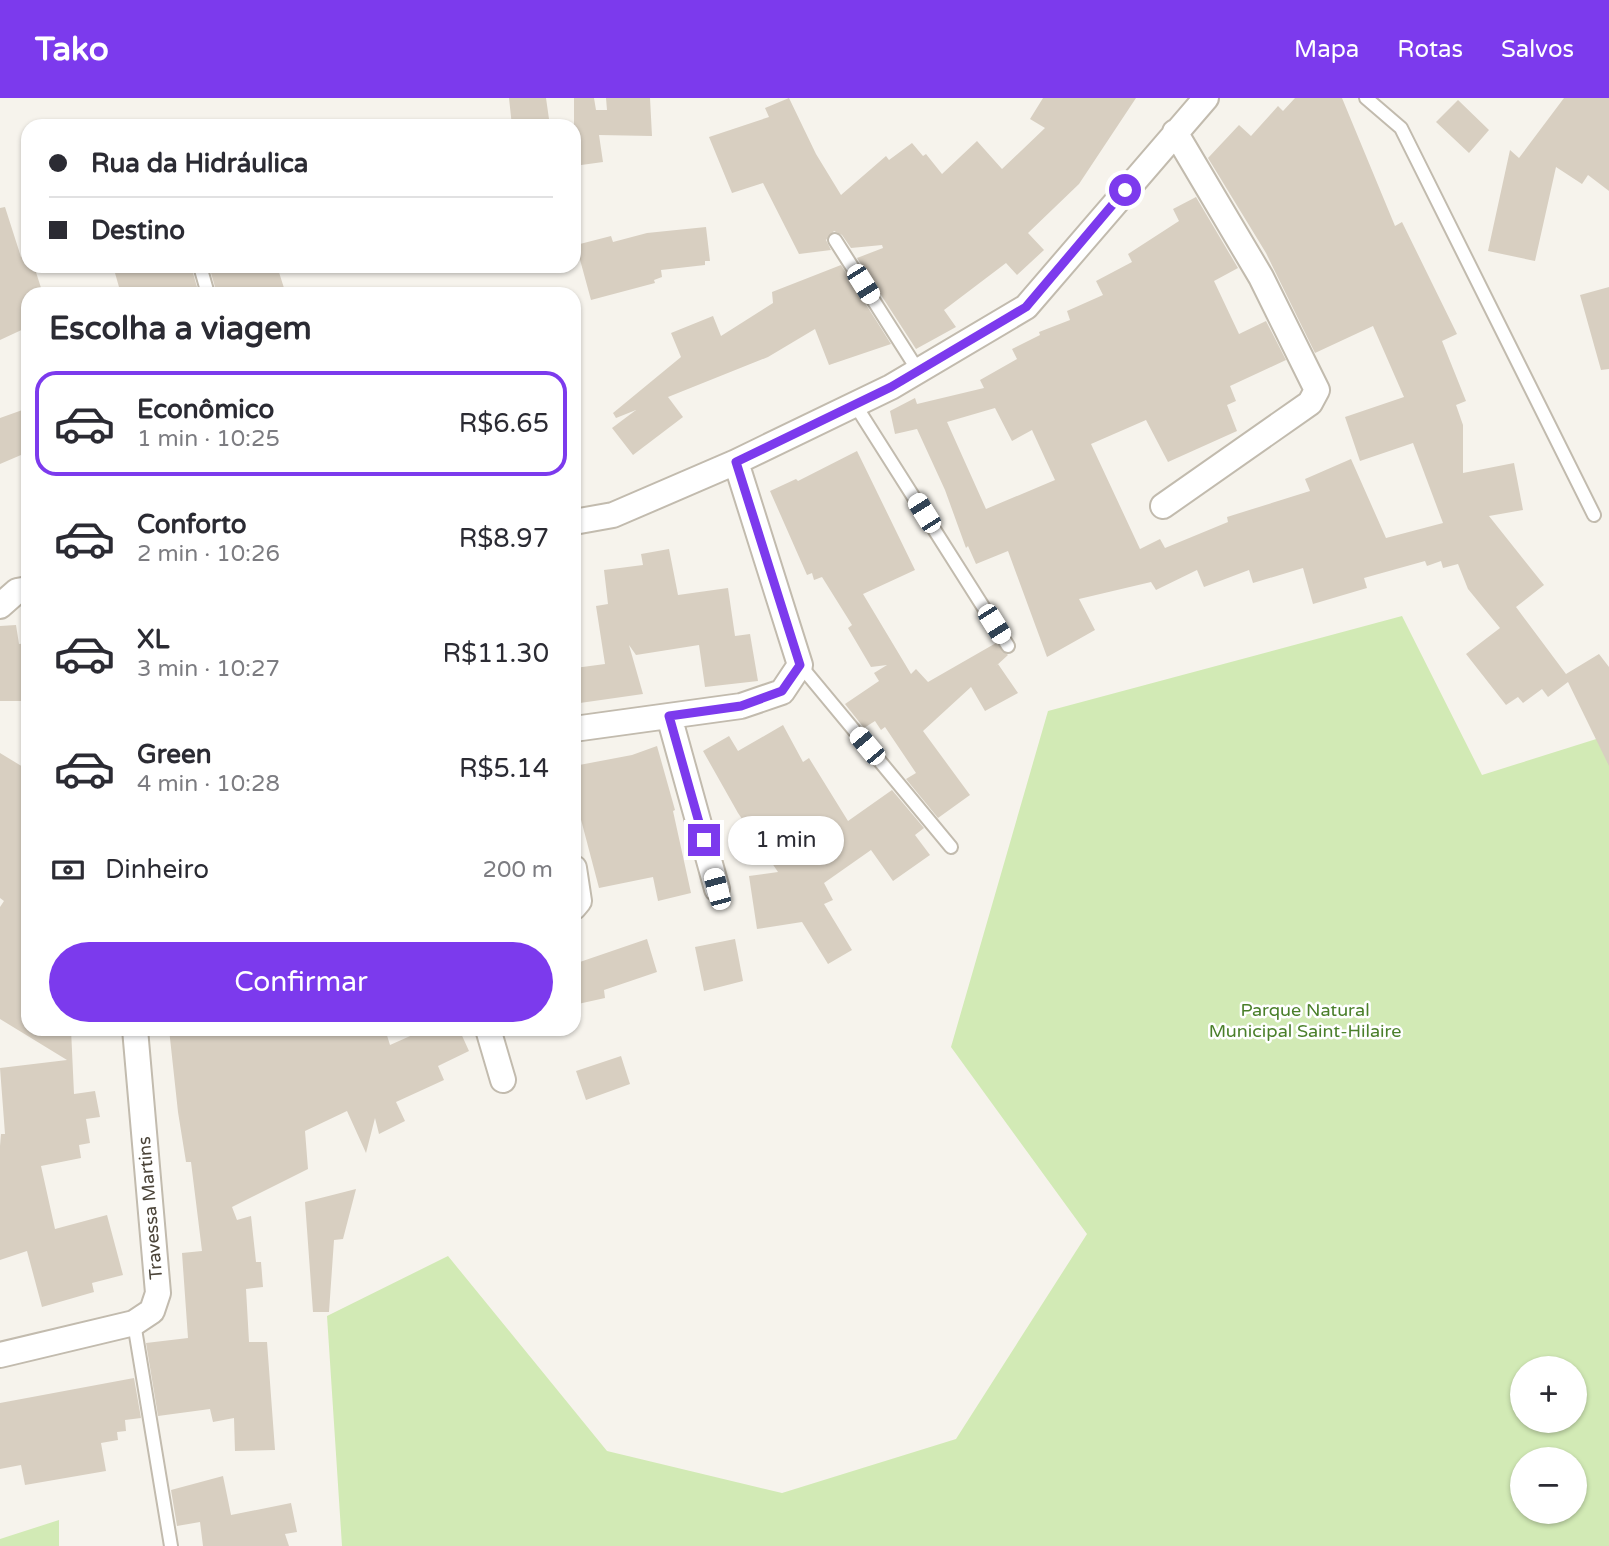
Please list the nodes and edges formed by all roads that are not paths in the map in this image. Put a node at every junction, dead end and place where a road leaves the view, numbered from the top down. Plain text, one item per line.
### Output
1 (1206, 98) edge
2 (1366, 98) edge
3 (1175, 132) junction
4 (835, 240) dead end
5 (919, 372) junction
6 (854, 403) junction
7 (736, 462) junction
8 (1163, 506) dead end
9 (1594, 515) dead end
10 (581, 521) edge
11 (1008, 646) dead end
12 (800, 665) junction
13 (669, 716) junction
14 (581, 729) edge
15 (951, 847) dead end
16 (717, 889) dead end
17 (136, 1036) edge
18 (490, 1036) edge
19 (503, 1080) dead end
20 (134, 1323) junction
21 (0, 1355) edge
22 (171, 1546) edge

1 - 3 street
2 - 9 lane
3 - 5 street
3 - 8 street
4 - 5 lane
5 - 6 street
6 - 7 street
6 - 11 lane
7 - 10 street
7 - 12 street
12 - 13 street
12 - 15 lane
13 - 14 street
13 - 16 street
17 - 20 street, Travessa Martins
18 - 19 street
20 - 21 street
20 - 22 lane

